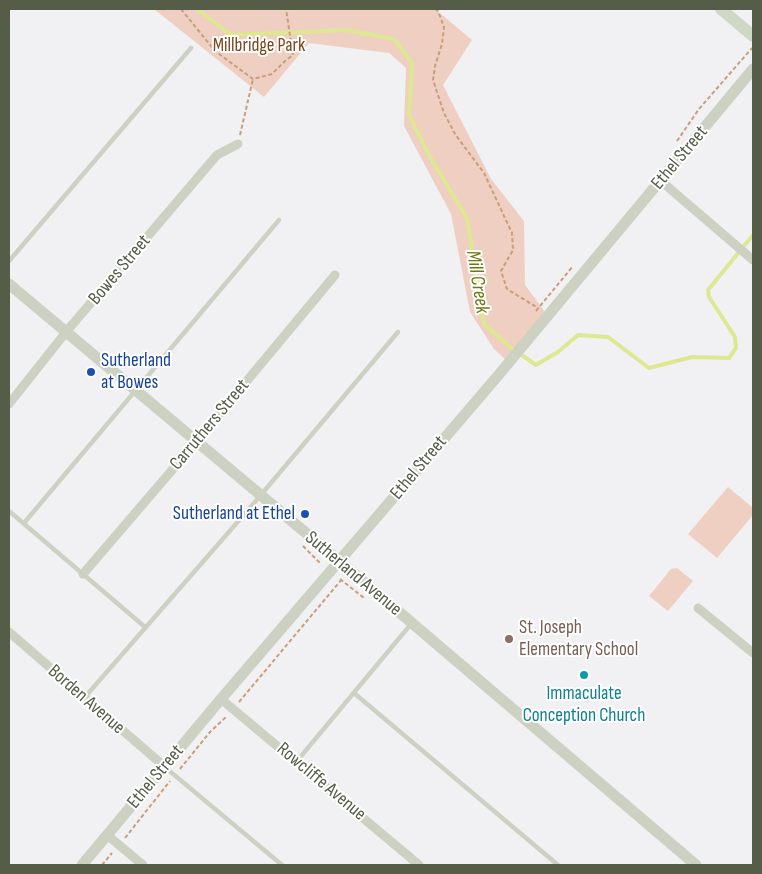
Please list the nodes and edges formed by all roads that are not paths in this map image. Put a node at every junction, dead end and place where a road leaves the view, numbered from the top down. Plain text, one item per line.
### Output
1 (721, 9) edge
2 (753, 36) edge
3 (191, 48) dead end
4 (753, 69) edge
5 (238, 144) road end
6 (661, 181) junction
7 (279, 220) dead end
8 (753, 260) edge
9 (9, 261) edge
10 (335, 275) dead end
11 (9, 284) edge
12 (66, 332) junction
13 (398, 332) dead end
14 (136, 390) junction
15 (9, 404) edge
16 (196, 442) junction
17 (260, 496) junction
18 (9, 511) edge
19 (24, 523) junction
20 (340, 562) junction
21 (83, 574) junction
22 (698, 608) dead end
23 (412, 623) junction
24 (145, 627) junction
25 (9, 632) edge
26 (753, 653) edge
27 (354, 693) junction
28 (84, 698) junction
29 (222, 699) junction
30 (297, 761) junction
31 (165, 767) junction
32 (108, 835) junction
33 (82, 865) edge
34 (143, 865) edge
35 (282, 865) edge
36 (419, 865) edge
37 (558, 865) edge
38 (696, 865) edge

1 - 2 main road
3 - 9 lane
4 - 6 street, Ethel Street
5 - 12 street, Bowes Street
6 - 8 street
6 - 20 street, Ethel Street
7 - 14 lane
10 - 16 street, Carruthers Street
11 - 12 street, Sutherland Avenue
12 - 14 street, Sutherland Avenue
12 - 15 street, Bowes Street
13 - 17 lane
14 - 16 street, Sutherland Avenue
14 - 19 lane
16 - 17 street, Sutherland Avenue
16 - 21 street, Carruthers Street
17 - 20 street, Sutherland Avenue
17 - 24 lane
18 - 19 lane
19 - 21 lane
20 - 23 street, Sutherland Avenue
20 - 29 street, Ethel Street
21 - 24 lane
22 - 26 street
23 - 27 lane
23 - 38 street, Sutherland Avenue
24 - 28 lane
25 - 28 street, Borden Avenue
27 - 30 lane
27 - 37 lane
28 - 31 street, Borden Avenue
29 - 30 street, Rowcliffe Avenue
29 - 31 street, Ethel Street
30 - 36 street, Rowcliffe Avenue
31 - 32 street, Ethel Street
31 - 35 lane
32 - 33 street, Ethel Street
32 - 34 street

